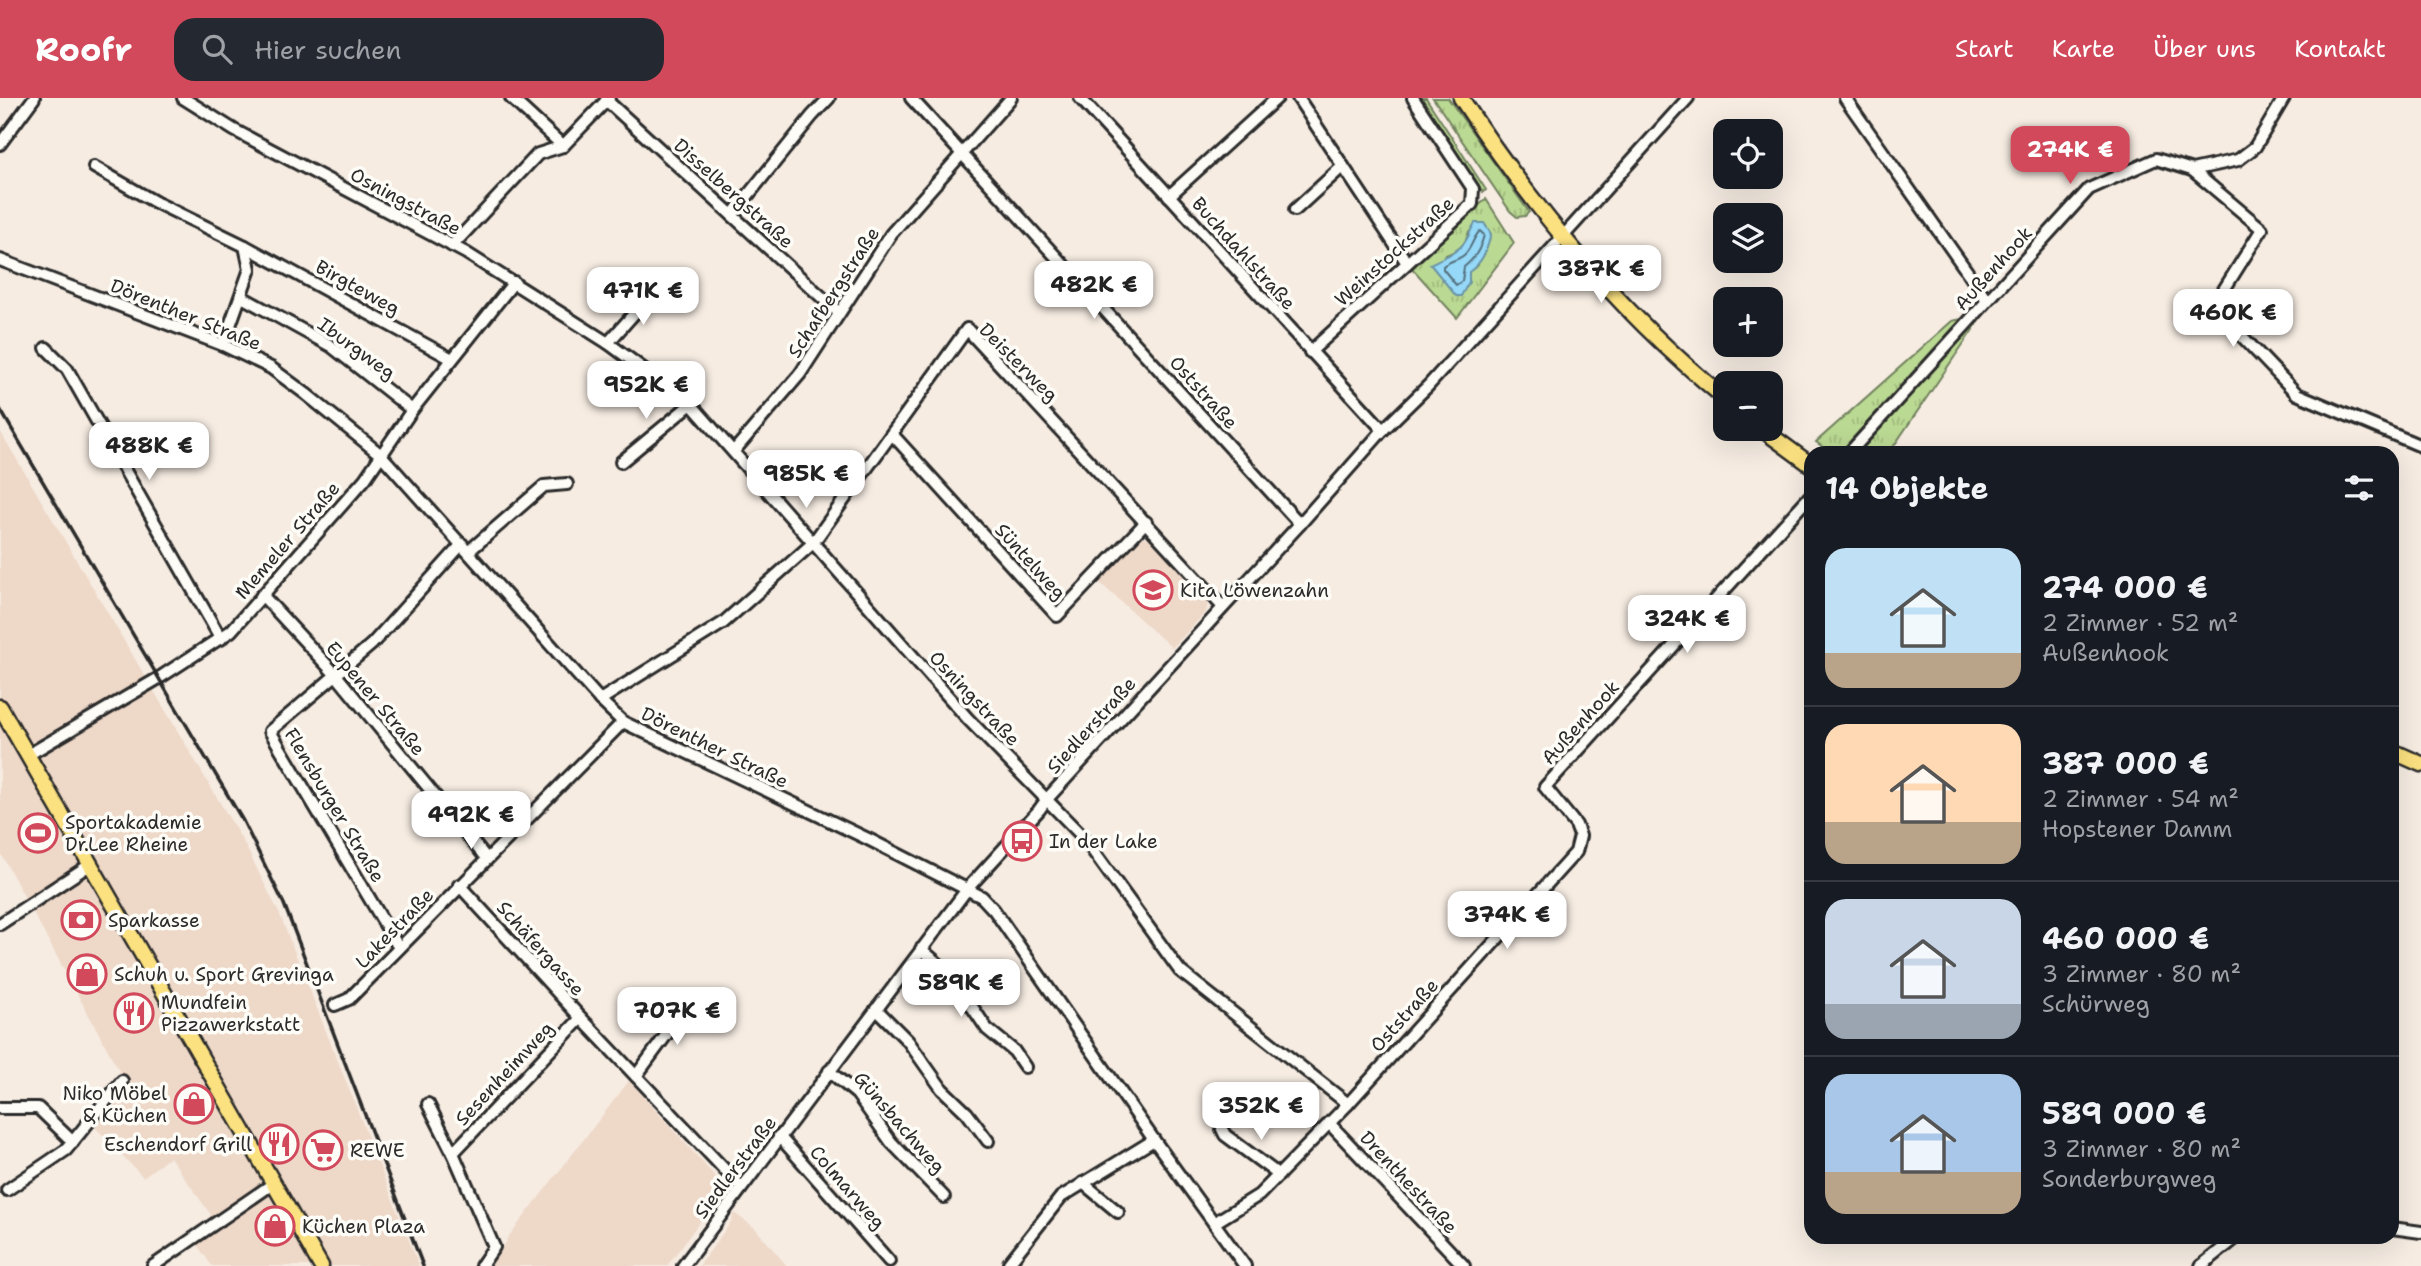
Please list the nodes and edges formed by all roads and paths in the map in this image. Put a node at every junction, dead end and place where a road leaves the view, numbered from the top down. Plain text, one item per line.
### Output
1 (34, 98) edge
2 (183, 98) edge
3 (510, 98) edge
4 (829, 98) edge
5 (911, 98) edge
6 (1012, 98) edge
7 (1080, 98) edge
8 (1278, 98) edge
9 (1298, 98) edge
10 (1413, 98) edge
11 (1461, 98) edge
12 (1688, 98) edge
13 (1845, 98) edge
14 (2284, 98) edge
15 (608, 99) edge
16 (0, 144) edge
17 (563, 146) junction
18 (961, 153) junction
19 (1343, 166) junction
20 (94, 167) dead end
21 (2192, 170) junction
22 (1169, 195) junction
23 (1295, 210) dead end
24 (732, 215) junction
25 (1562, 237) junction
26 (246, 246) junction
27 (452, 246) junction
28 (0, 260) edge
29 (1407, 263) junction
30 (514, 282) junction
31 (655, 290) dead end
32 (242, 297) junction
33 (1987, 300) junction
34 (838, 312) junction
35 (608, 343) junction
36 (223, 345) junction
37 (47, 348) dead end
38 (1310, 352) junction
39 (452, 359) junction
40 (1713, 388) edge
41 (691, 404) junction
42 (412, 410) junction
43 (1383, 430) junction
44 (892, 434) junction
45 (1778, 441) edge
46 (1855, 446) edge
47 (2421, 446) edge
48 (734, 451) junction
49 (381, 455) junction
50 (1804, 460) edge
51 (621, 462) dead end
52 (567, 484) dead end
53 (1804, 503) edge
54 (1146, 522) junction
55 (1300, 524) junction
56 (813, 543) junction
57 (465, 547) junction
58 (262, 595) junction
59 (1223, 607) junction
60 (221, 639) junction
61 (336, 675) junction
62 (600, 700) junction
63 (0, 707) edge
64 (623, 722) junction
65 (2399, 754) edge
66 (28, 755) junction
67 (2421, 764) edge
68 (1545, 787) joint
69 (1047, 799) junction
70 (486, 858) junction
71 (91, 864) junction
72 (460, 885) junction
73 (968, 888) junction
74 (0, 924) edge
75 (399, 948) junction
76 (921, 949) junction
77 (692, 1000) dead end
78 (335, 1005) dead end
79 (876, 1009) junction
80 (581, 1018) junction
81 (1025, 1067) dead end
82 (829, 1071) junction
83 (636, 1076) junction
84 (122, 1082) dead end
85 (429, 1104) dead end
86 (1348, 1104) junction
87 (0, 1108) edge
88 (1329, 1123) junction
89 (1222, 1129) dead end
90 (779, 1136) junction
91 (1154, 1140) junction
92 (988, 1141) dead end
93 (73, 1142) junction
94 (453, 1153) junction
95 (1279, 1175) junction
96 (1083, 1183) junction
97 (274, 1184) junction
98 (741, 1187) junction
99 (7, 1190) dead end
100 (944, 1198) dead end
101 (1118, 1212) dead end
102 (1214, 1223) junction
103 (2399, 1229) edge
104 (2421, 1232) edge
105 (2228, 1244) edge
106 (890, 1262) dead end
107 (153, 1266) edge
108 (321, 1266) edge
109 (481, 1266) edge
110 (683, 1266) edge
111 (1014, 1266) edge
112 (1245, 1266) edge
113 (1464, 1266) edge
114 (2201, 1266) edge

1 - 16 street
2 - 27 street, Osningstraße
3 - 17 street
4 - 24 street
5 - 18 street, Oststraße
6 - 18 street, Schafbergstraße
7 - 22 street, Buchdahlstraße
8 - 22 street
9 - 19 street
10 - 29 street, Weinstockstraße
11 - 25 main road
12 - 25 street, Siedlerstraße
13 - 33 street
14 - 21 street, Außenhook
15 - 17 street
15 - 24 street, Disselbergstraße
17 - 27 street
18 - 34 street, Schafbergstraße
18 - 55 street, Oststraße
19 - 23 street
19 - 29 street
20 - 26 street, Birgteweg
21 - 33 street, Außenhook
21 - 47 street
22 - 38 street, Buchdahlstraße
24 - 34 street, Disselbergstraße
25 - 40 main road
25 - 43 street, Siedlerstraße
26 - 32 street
26 - 39 street, Birgteweg
27 - 30 street, Osningstraße
28 - 36 street, Dörenther Straße
29 - 38 street, Weinstockstraße
30 - 35 street, Osningstraße
30 - 39 street, Memeler Straße
31 - 35 street
32 - 36 street
32 - 42 street, Iburgweg
33 - 46 street, Außenhook
34 - 48 street, Schafbergstraße
35 - 41 street, Osningstraße
36 - 49 street, Dörenther Straße
37 - 60 street
38 - 43 street, Buchdahlstraße
39 - 42 street, Memeler Straße
41 - 48 street, Osningstraße
41 - 51 street
42 - 49 street, Memeler Straße
43 - 55 street, Siedlerstraße
44 - 54 street, Süntelweg
44 - 54 street, Deisterweg
44 - 56 street, Deisterweg
45 - 50 main road
48 - 56 street, Osningstraße
49 - 57 street, Dörenther Straße
49 - 58 street, Memeler Straße
52 - 57 street, Flensburger Straße
53 - 68 street, Außenhook
54 - 59 street, Deisterweg
55 - 59 street, Siedlerstraße
56 - 62 street
56 - 69 street, Osningstraße
57 - 61 street, Flensburger Straße
57 - 62 street, Dörenther Straße
58 - 60 street, Memeler Straße
58 - 61 street, Eupener Straße
59 - 69 street, Siedlerstraße
60 - 66 street, Memeler Straße
61 - 70 street, Eupener Straße
61 - 75 street, Flensburger Straße
62 - 64 street, Dörenther Straße
63 - 66 main road
64 - 70 street, Lakestraße
64 - 73 street, Dörenther Straße
65 - 67 main road
66 - 71 main road
68 - 86 street, Oststraße
69 - 73 street, Siedlerstraße
69 - 86 street, Osningstraße
70 - 72 street, Lakestraße
71 - 74 street
71 - 97 main road
72 - 75 street, Lakestraße
72 - 80 street, Schäfergasse
73 - 76 street, Siedlerstraße
73 - 91 street, Dörenther Straße
75 - 78 street, Lakestraße
76 - 79 street, Siedlerstraße
76 - 81 street
77 - 83 street
79 - 82 street, Siedlerstraße
79 - 92 street
80 - 83 street, Schäfergasse
80 - 94 street, Sesenheimweg
82 - 90 street, Siedlerstraße
82 - 100 street, Günsbachweg
83 - 98 street, Schäfergasse
84 - 93 street
85 - 94 street, Sesenheimweg
86 - 88 street
87 - 93 street
88 - 95 street
88 - 113 street, Drenthestraße
89 - 95 street
90 - 98 street, Siedlerstraße
90 - 106 street, Colmarweg
91 - 96 street
91 - 102 street, Dörenther Straße
93 - 99 street
94 - 109 street, Sesenheimweg
95 - 102 street
96 - 101 street
96 - 111 street
97 - 107 street
97 - 108 main road
98 - 110 street, Siedlerstraße
102 - 112 street, Dörenther Straße
103 - 104 street
105 - 114 street

